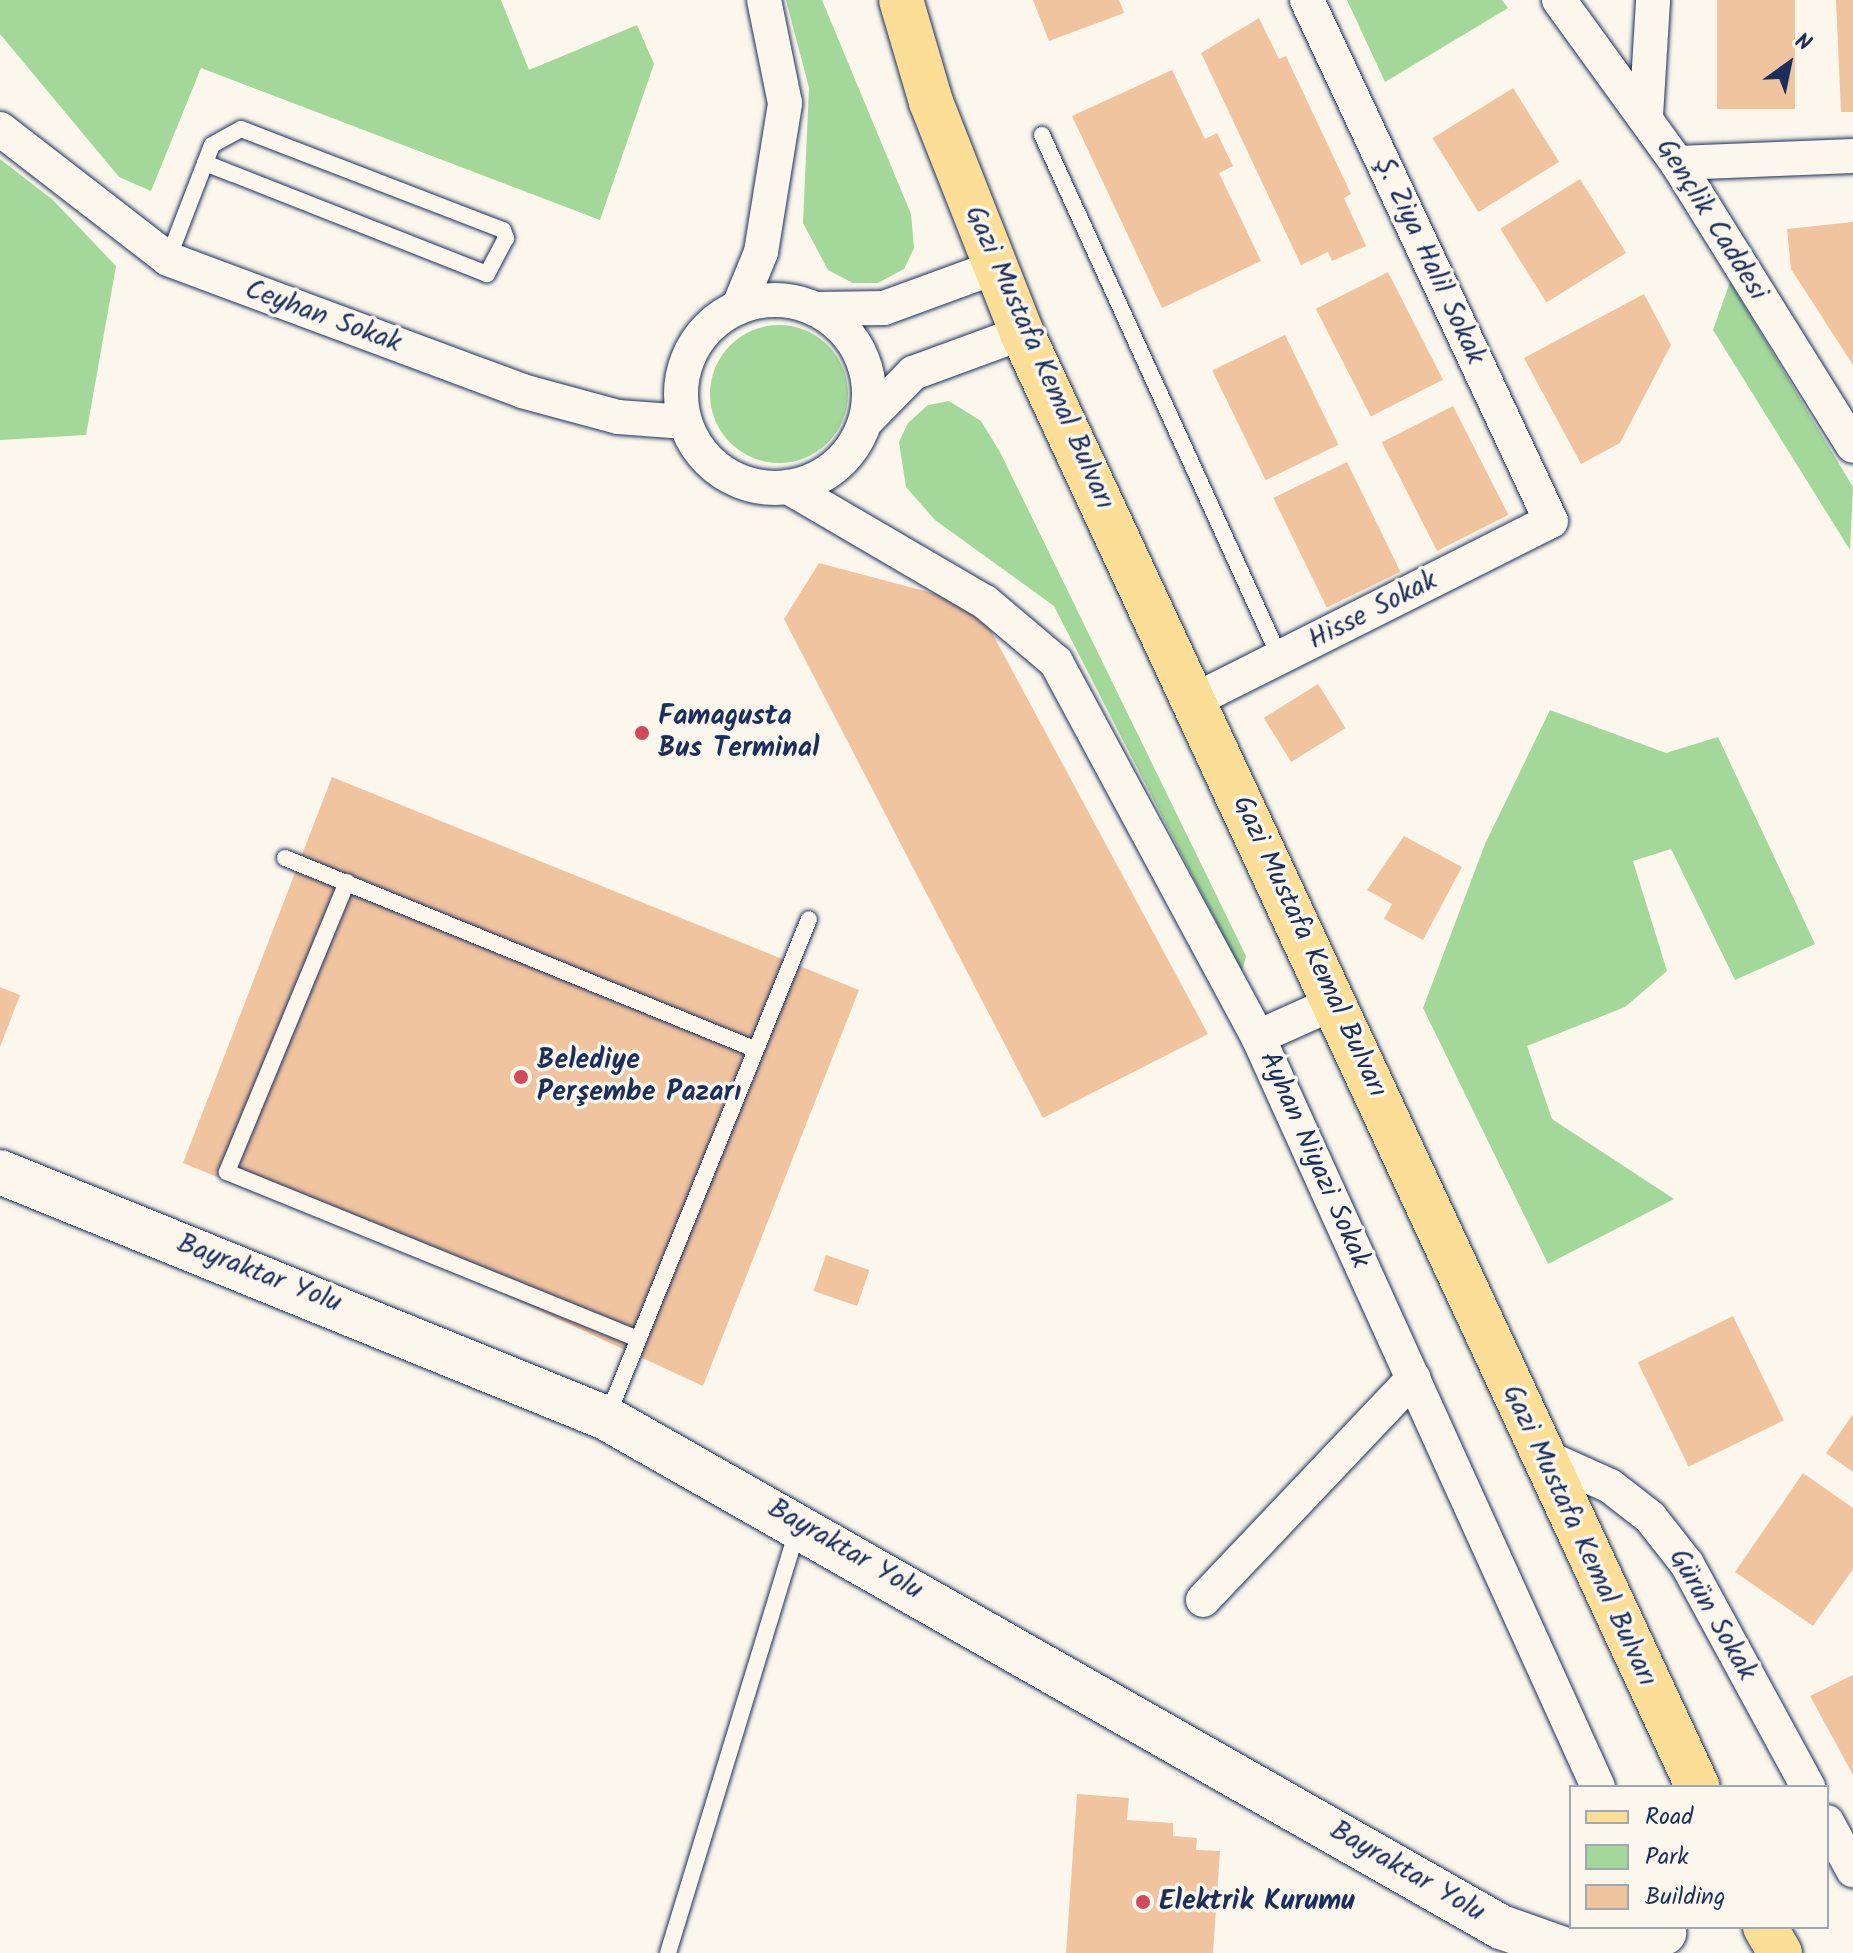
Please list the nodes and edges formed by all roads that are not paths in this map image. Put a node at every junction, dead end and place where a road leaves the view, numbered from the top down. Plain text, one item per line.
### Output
1 (764, 0) edge
2 (878, 0) edge
3 (901, 0) edge
4 (1307, 0) edge
5 (1559, 0) edge
6 (1653, 0) edge
7 (931, 102) junction
8 (1646, 116) junction
9 (0, 129) edge
10 (1042, 135) dead end
11 (1853, 156) edge
12 (205, 163) junction
13 (1677, 163) junction
14 (168, 259) junction
15 (996, 267) junction
16 (739, 306) junction
17 (816, 309) junction
18 (1022, 333) junction
19 (867, 420) junction
20 (685, 422) junction
21 (1853, 446) edge
22 (788, 487) junction
23 (1551, 521) joint
24 (1280, 658) junction
25 (1195, 700) junction
26 (285, 858) dead end
27 (347, 882) junction
28 (809, 919) dead end
29 (1336, 1002) junction
30 (1258, 1037) junction
31 (752, 1048) junction
32 (0, 1172) edge
33 (635, 1338) junction
34 (1414, 1378) junction
35 (606, 1418) junction
36 (1539, 1454) junction
37 (800, 1524) junction
38 (1203, 1600) dead end
39 (1597, 1785) edge
40 (1697, 1785) edge
41 (1807, 1785) edge
42 (1829, 1826) edge
43 (1853, 1870) edge
44 (1766, 1929) edge
45 (1667, 1938) edge
46 (1496, 1940) edge
47 (668, 1953) edge
48 (1780, 1953) edge

1 - 16 street
2 - 7 main road, Gazi Mustafa Kemal Bulvarı
3 - 7 main road, Gazi Mustafa Kemal Bulvarı
4 - 23 street, Ş. Ziya Halil Sokak
5 - 8 street, Gençlik Caddesi
6 - 8 street
7 - 15 main road, Gazi Mustafa Kemal Bulvarı
8 - 13 street, Gençlik Caddesi
9 - 14 street, Ceyhan Sokak
10 - 24 lane
11 - 13 street
12 - 12 lane
12 - 14 lane
13 - 21 street, Gençlik Caddesi
14 - 20 street, Ceyhan Sokak
15 - 17 street
15 - 18 main road, Gazi Mustafa Kemal Bulvarı
16 - 17 street
16 - 20 street
17 - 19 street
18 - 19 street
18 - 25 main road, Gazi Mustafa Kemal Bulvarı
19 - 22 street
20 - 22 street
22 - 30 street, Ayhan Niyazi Sokak
23 - 24 street, Hisse Sokak
24 - 25 street, Hisse Sokak
25 - 29 main road, Gazi Mustafa Kemal Bulvarı
26 - 27 lane
27 - 31 lane
27 - 33 lane
28 - 31 lane
29 - 30 street
29 - 36 main road, Gazi Mustafa Kemal Bulvarı
30 - 34 street, Ayhan Niyazi Sokak
31 - 33 lane
32 - 35 street, Bayraktar Yolu
33 - 35 lane
34 - 38 street
34 - 39 street, Ayhan Niyazi Sokak
35 - 37 street, Bayraktar Yolu
36 - 40 main road, Gazi Mustafa Kemal Bulvarı
36 - 41 street, Gürün Sokak
37 - 46 street, Bayraktar Yolu
37 - 47 lane
42 - 43 street
44 - 48 main road
45 - 46 street, Bayraktar Yolu

